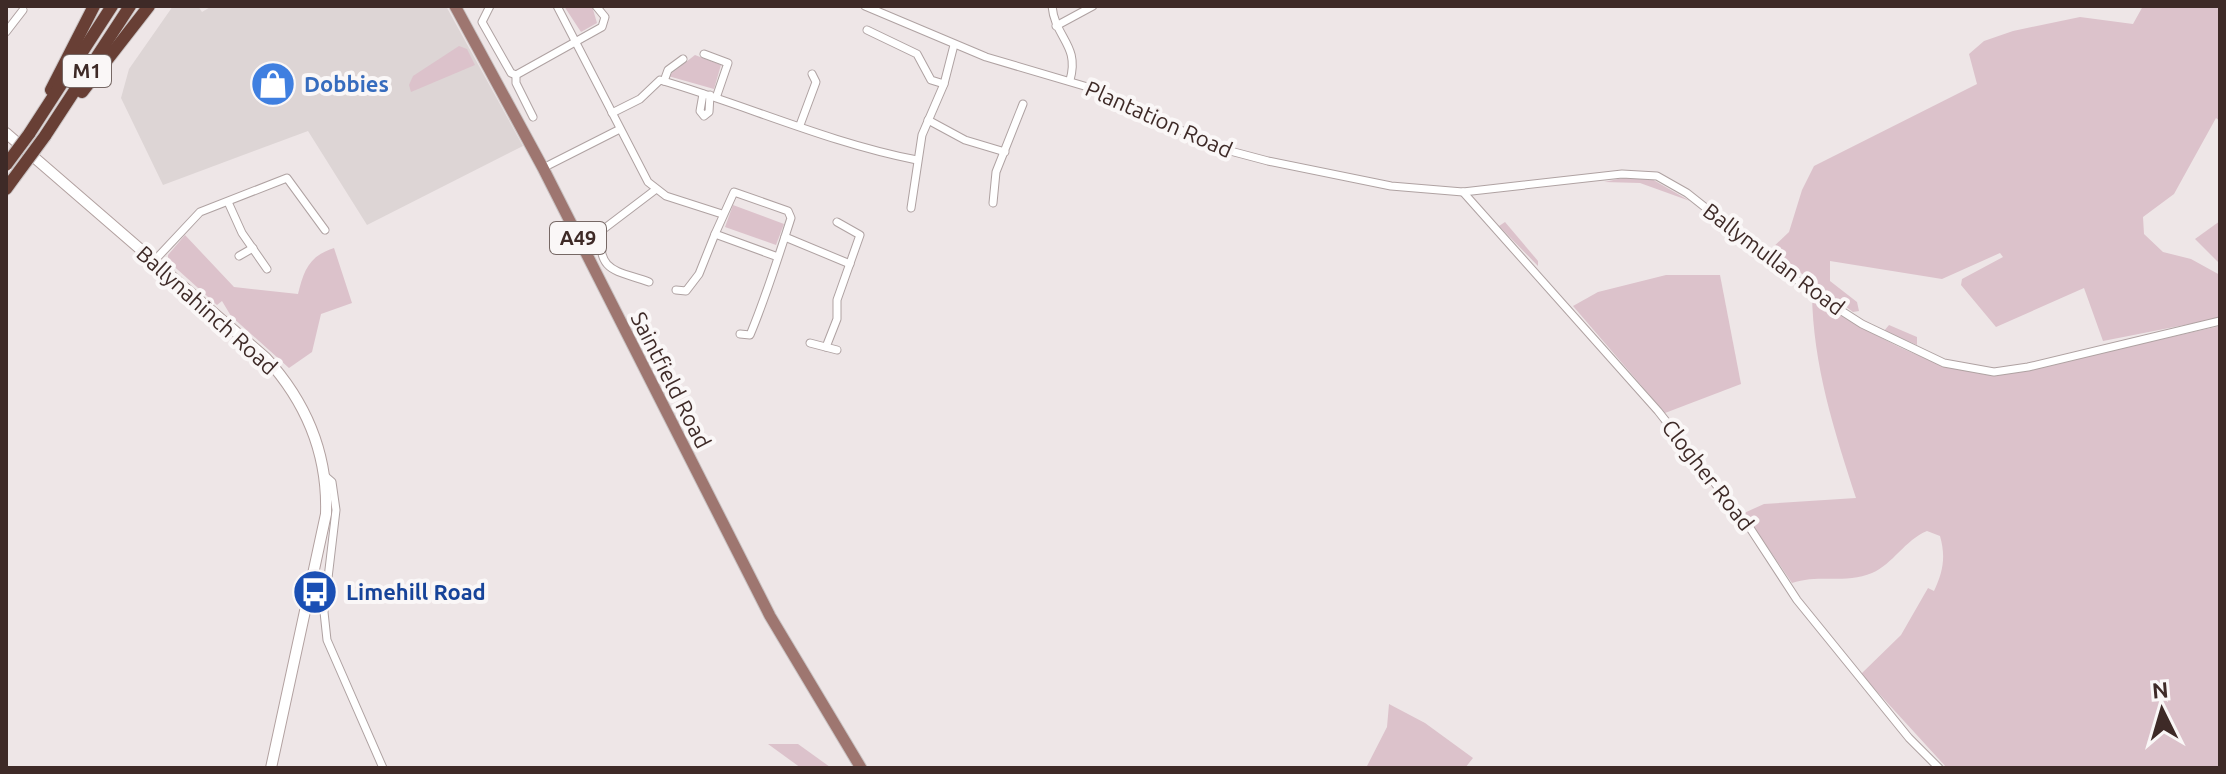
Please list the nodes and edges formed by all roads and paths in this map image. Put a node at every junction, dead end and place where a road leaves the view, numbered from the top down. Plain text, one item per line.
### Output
1 (94, 6) edge
2 (112, 6) edge
3 (130, 6) edge
4 (149, 6) edge
5 (455, 6) edge
6 (490, 6) edge
7 (557, 6) edge
8 (596, 6) edge
9 (865, 6) edge
10 (1052, 6) edge
11 (1093, 6) edge
12 (23, 10) dead end
13 (1056, 26) junction
14 (867, 30) dead end
15 (6, 32) edge
16 (576, 41) junction
17 (954, 45) junction
18 (704, 54) dead end
19 (683, 59) dead end
20 (516, 75) junction
21 (817, 80) dead end
22 (1070, 80) junction
23 (664, 81) junction
24 (944, 84) junction
25 (710, 95) junction
26 (1023, 104) dead end
27 (612, 113) junction
28 (533, 117) dead end
29 (928, 120) junction
30 (55, 124) junction
31 (800, 125) junction
32 (620, 129) junction
33 (32, 130) junction
34 (6, 133) edge
35 (1005, 152) junction
36 (917, 160) junction
37 (6, 165) edge
38 (543, 168) junction
39 (10, 184) edge
40 (655, 190) junction
41 (1463, 192) junction
42 (228, 202) junction
43 (993, 203) dead end
44 (911, 208) dead end
45 (722, 214) junction
46 (837, 222) dead end
47 (592, 225) dead end
48 (325, 230) dead end
49 (601, 231) junction
50 (715, 234) junction
51 (785, 237) junction
52 (253, 248) junction
53 (239, 256) dead end
54 (778, 257) junction
55 (154, 261) junction
56 (850, 264) junction
57 (267, 269) dead end
58 (649, 282) dead end
59 (676, 290) dead end
60 (2220, 321) edge
61 (740, 334) dead end
62 (810, 343) dead end
63 (826, 347) junction
64 (837, 350) dead end
65 (325, 476) junction
66 (271, 768) edge
67 (383, 768) edge
68 (861, 768) edge
69 (1939, 768) edge

1 - 33 highway
2 - 33 highway, M1
3 - 30 highway, M1
4 - 30 highway
5 - 38 main road, Saintfield Road / A49
6 - 20 street
7 - 16 street
8 - 16 street
9 - 17 street, Plantation Road
10 - 13 street
11 - 13 street
12 - 15 street
13 - 22 street
14 - 24 street
16 - 20 street
16 - 27 street
17 - 22 street, Plantation Road
17 - 24 street
18 - 25 street
19 - 23 street
20 - 28 street
21 - 31 street
22 - 41 street, Plantation Road
23 - 25 street
23 - 27 street
24 - 29 street
25 - 31 street
26 - 35 street
27 - 32 street
29 - 35 street
29 - 36 street
30 - 39 highway, M1, bridge
31 - 36 street
32 - 38 street
32 - 40 street
33 - 37 highway, M1, bridge
34 - 55 street, Ballynahinch Road
35 - 43 street
36 - 44 street
38 - 68 main road, Saintfield Road / A49
40 - 45 street
40 - 49 street
41 - 60 street, Ballymullan Road
41 - 69 street, Clogher Road
42 - 48 street
42 - 52 street
42 - 55 street
45 - 50 street
45 - 51 street
46 - 56 street
47 - 49 street
49 - 58 street
50 - 54 street
50 - 59 street
51 - 54 street
51 - 56 street
52 - 53 street
52 - 57 street
54 - 61 street
55 - 65 street, Ballynahinch Road
56 - 63 street
62 - 63 street
63 - 64 street
65 - 66 street, Ballynahinch Road
65 - 67 street

